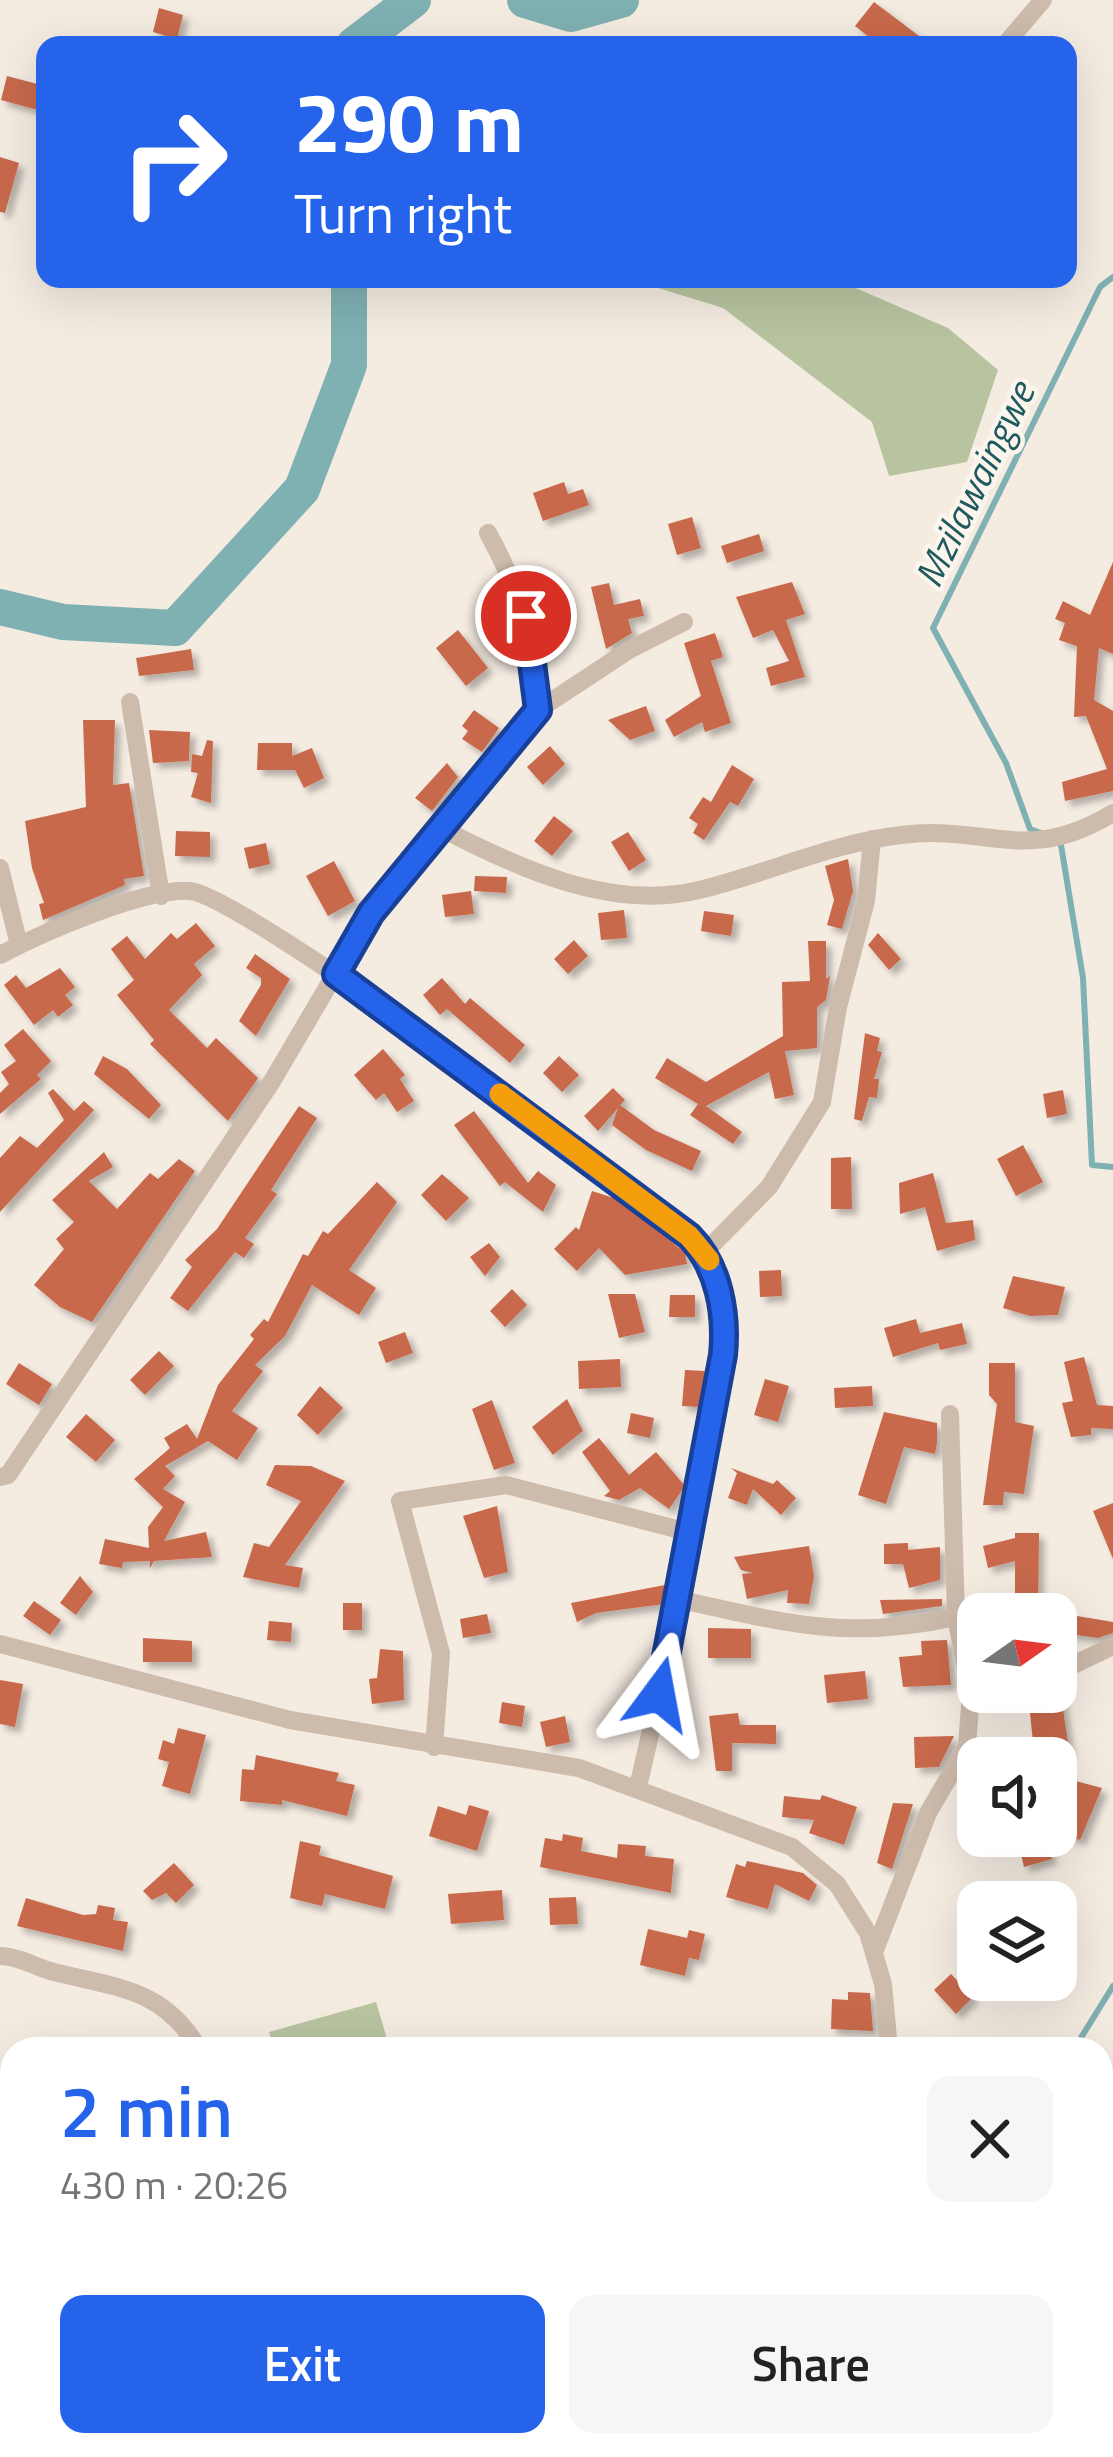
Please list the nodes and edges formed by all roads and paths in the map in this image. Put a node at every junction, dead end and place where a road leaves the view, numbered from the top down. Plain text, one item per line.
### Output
1 (1043, 0) edge
2 (1012, 36) edge
3 (488, 533) dead end
4 (684, 622) dead end
5 (130, 702) dead end
6 (538, 710) junction
7 (1113, 813) edge
8 (437, 826) junction
9 (872, 839) junction
10 (0, 868) edge
11 (161, 896) junction
12 (19, 945) junction
13 (0, 955) edge
14 (336, 974) junction
15 (704, 1253) junction
16 (950, 1414) dead end
17 (0, 1477) edge
18 (692, 1532) junction
19 (681, 1600) junction
20 (956, 1617) junction
21 (957, 1621) edge
22 (0, 1645) edge
23 (1113, 1646) edge
24 (1077, 1663) edge
25 (971, 1713) edge
26 (434, 1747) junction
27 (638, 1787) junction
28 (875, 1950) junction
29 (0, 1956) edge
30 (192, 2037) edge
31 (888, 2037) edge

1 - 2 street
3 - 6 street
4 - 6 street
5 - 11 street
6 - 8 street
7 - 9 street
8 - 9 street
8 - 14 street
9 - 15 street
10 - 12 street
11 - 12 street
11 - 14 street
12 - 13 street
14 - 15 street
14 - 17 street
15 - 18 street
16 - 20 street
18 - 19 street
18 - 26 street
19 - 20 street
19 - 27 street
20 - 21 street
22 - 26 street
23 - 24 street
25 - 28 street
26 - 27 street
27 - 28 street
28 - 31 street
29 - 30 street

